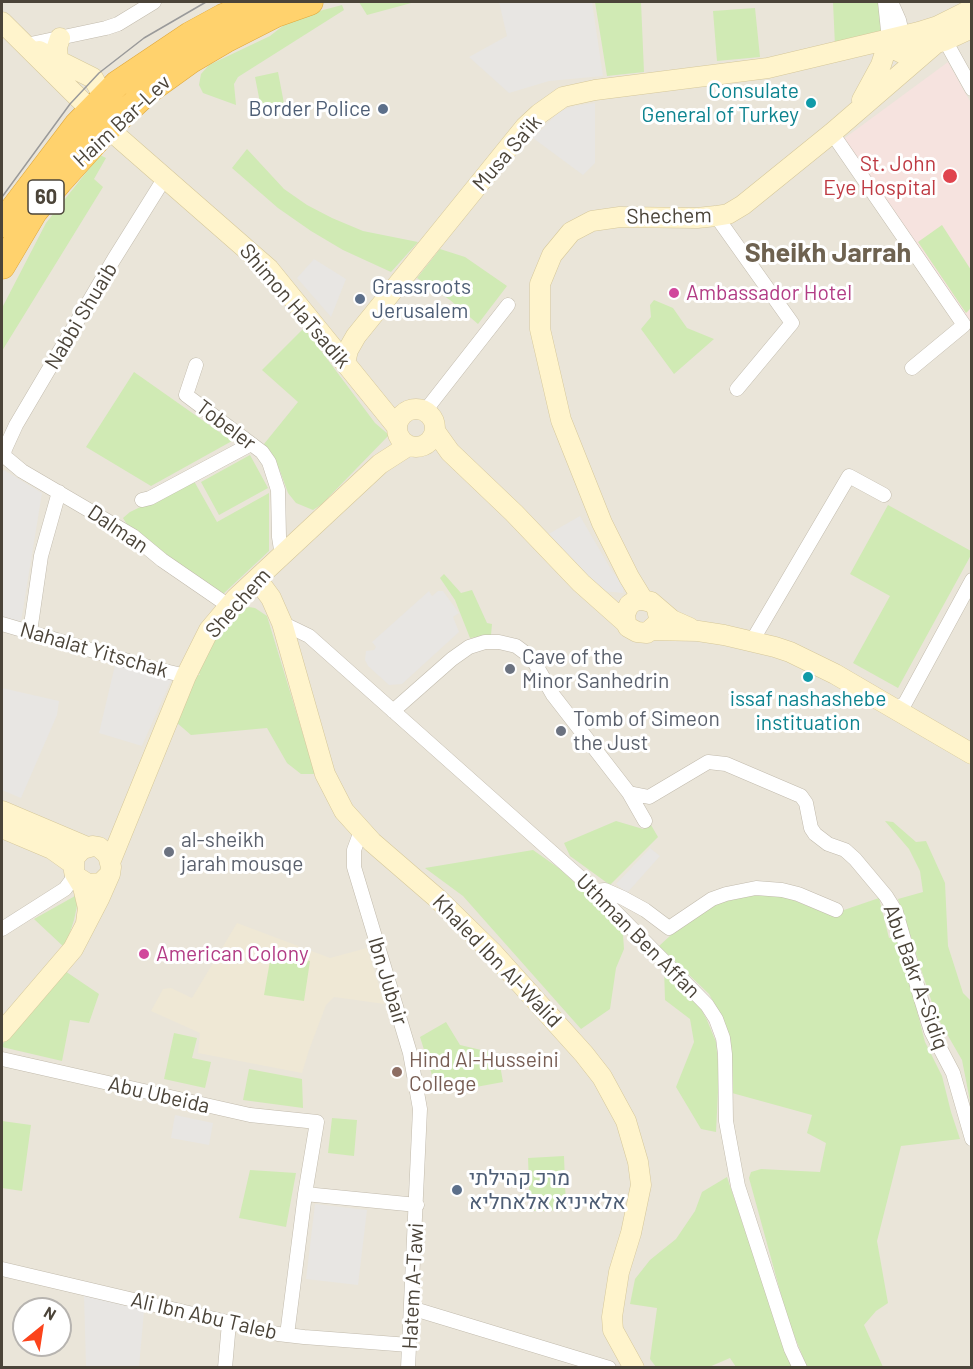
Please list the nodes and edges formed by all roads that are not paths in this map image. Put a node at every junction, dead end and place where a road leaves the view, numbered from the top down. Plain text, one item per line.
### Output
1 (154, 2) edge
2 (259, 2) edge
3 (310, 2) edge
4 (885, 2) edge
5 (891, 2) edge
6 (972, 9) edge
7 (2, 22) edge
8 (972, 28) edge
9 (939, 37) junction
10 (60, 38) junction
11 (898, 43) junction
12 (26, 45) junction
13 (58, 60) junction
14 (884, 88) junction
15 (972, 89) edge
16 (104, 113) junction
17 (848, 119) junction
18 (832, 133) junction
19 (164, 179) junction
20 (716, 216) junction
21 (2, 224) edge
22 (2, 266) edge
23 (508, 305) dead end
24 (345, 363) junction
25 (196, 365) dead end
26 (912, 368) dead end
27 (737, 389) dead end
28 (425, 411) junction
29 (413, 437) junction
30 (251, 444) junction
31 (4, 456) joint
32 (59, 492) junction
33 (884, 495) dead end
34 (142, 500) dead end
35 (282, 556) junction
36 (257, 579) junction
37 (972, 580) edge
38 (592, 594) junction
39 (644, 603) junction
40 (229, 606) junction
41 (282, 622) junction
42 (626, 623) junction
43 (2, 624) edge
44 (651, 630) junction
45 (30, 632) junction
46 (698, 632) junction
47 (752, 641) junction
48 (186, 676) junction
49 (896, 706) junction
50 (393, 711) junction
51 (972, 743) edge
52 (972, 754) edge
53 (629, 793) junction
54 (2, 811) edge
55 (645, 821) dead end
56 (2, 828) edge
57 (361, 831) junction
58 (101, 857) junction
59 (75, 871) junction
60 (596, 891) junction
61 (836, 910) dead end
62 (2, 929) edge
63 (84, 931) junction
64 (2, 1032) edge
65 (2, 1059) edge
66 (972, 1139) edge
67 (305, 1194) junction
68 (417, 1205) junction
69 (2, 1269) edge
70 (411, 1308) junction
71 (229, 1323) junction
72 (287, 1335) junction
73 (409, 1345) junction
74 (225, 1368) edge
75 (408, 1368) edge
76 (609, 1368) edge
77 (634, 1368) edge
78 (800, 1368) edge

1 - 10 street
2 - 16 highway, Haim Bar-Lev / 60
3 - 16 highway, Haim Bar-Lev / 60
4 - 11 street
5 - 11 street
6 - 9 street, Shechem
7 - 12 street, Shimon HaTsadik
8 - 9 street, Shechem
9 - 11 street, Shechem
9 - 14 street, Shechem
9 - 15 street
10 - 12 street
10 - 13 street
11 - 14 street
11 - 17 street, Shechem
11 - 24 street, Musa Sa'ik
12 - 13 street, Shimon HaTsadik
12 - 16 street, Shimon HaTsadik
13 - 16 street, Shimon HaTsadik
14 - 17 street, Shechem
16 - 19 street, Shimon HaTsadik
16 - 21 highway, Haim Bar-Lev / 60
16 - 22 highway, Haim Bar-Lev / 60
17 - 18 street, Shechem
18 - 20 street, Shechem
18 - 26 street
19 - 24 street, Shimon HaTsadik
19 - 31 street, Nabbi Shuaib
20 - 27 street
20 - 39 street, Shechem
23 - 28 street
24 - 29 street, Shimon HaTsadik
25 - 30 street, Tobeler
28 - 29 street
28 - 29 street, Shechem
29 - 35 street, Shechem
29 - 38 street
30 - 34 street
30 - 35 street, Tobeler
31 - 32 street, Dalman
32 - 40 street, Dalman
32 - 45 street
33 - 47 street
35 - 36 street, Shechem
36 - 40 street, Shechem
36 - 41 street, Khaled Ibn Al-Walid
37 - 49 street
38 - 39 street
38 - 42 street
39 - 42 street
39 - 44 street
39 - 46 street
40 - 48 street, Shechem
41 - 50 street, Uthman Ben Affan
41 - 57 street, Khaled Ibn Al-Walid
42 - 44 street
43 - 45 street, Nahalat Yitschak
44 - 46 street
45 - 48 street, Nahalat Yitschak
46 - 47 street
47 - 49 street
48 - 58 street, Shechem
49 - 51 street
49 - 52 street
50 - 53 street
50 - 60 street, Uthman Ben Affan
53 - 55 street
53 - 66 street, Abu Bakr A-Sidiq
54 - 58 street
56 - 59 street
57 - 68 street, Ibn Jubair
57 - 77 street, Khaled Ibn Al-Walid
58 - 59 street
58 - 59 street
58 - 63 street, Shechem
59 - 62 street
59 - 63 street, Shechem
60 - 61 street
60 - 78 street, Uthman Ben Affan
63 - 64 street, Shechem
65 - 67 street, Abu Ubeida
67 - 68 street
67 - 72 street
68 - 70 street, Hatem A-Tawi
69 - 71 street, Ali Ibn Abu Taleb
70 - 73 street, Hatem A-Tawi
70 - 76 street
71 - 72 street, Ali Ibn Abu Taleb
71 - 74 street
72 - 73 street, Ali Ibn Abu Taleb
73 - 75 street, Hatem A-Tawi

